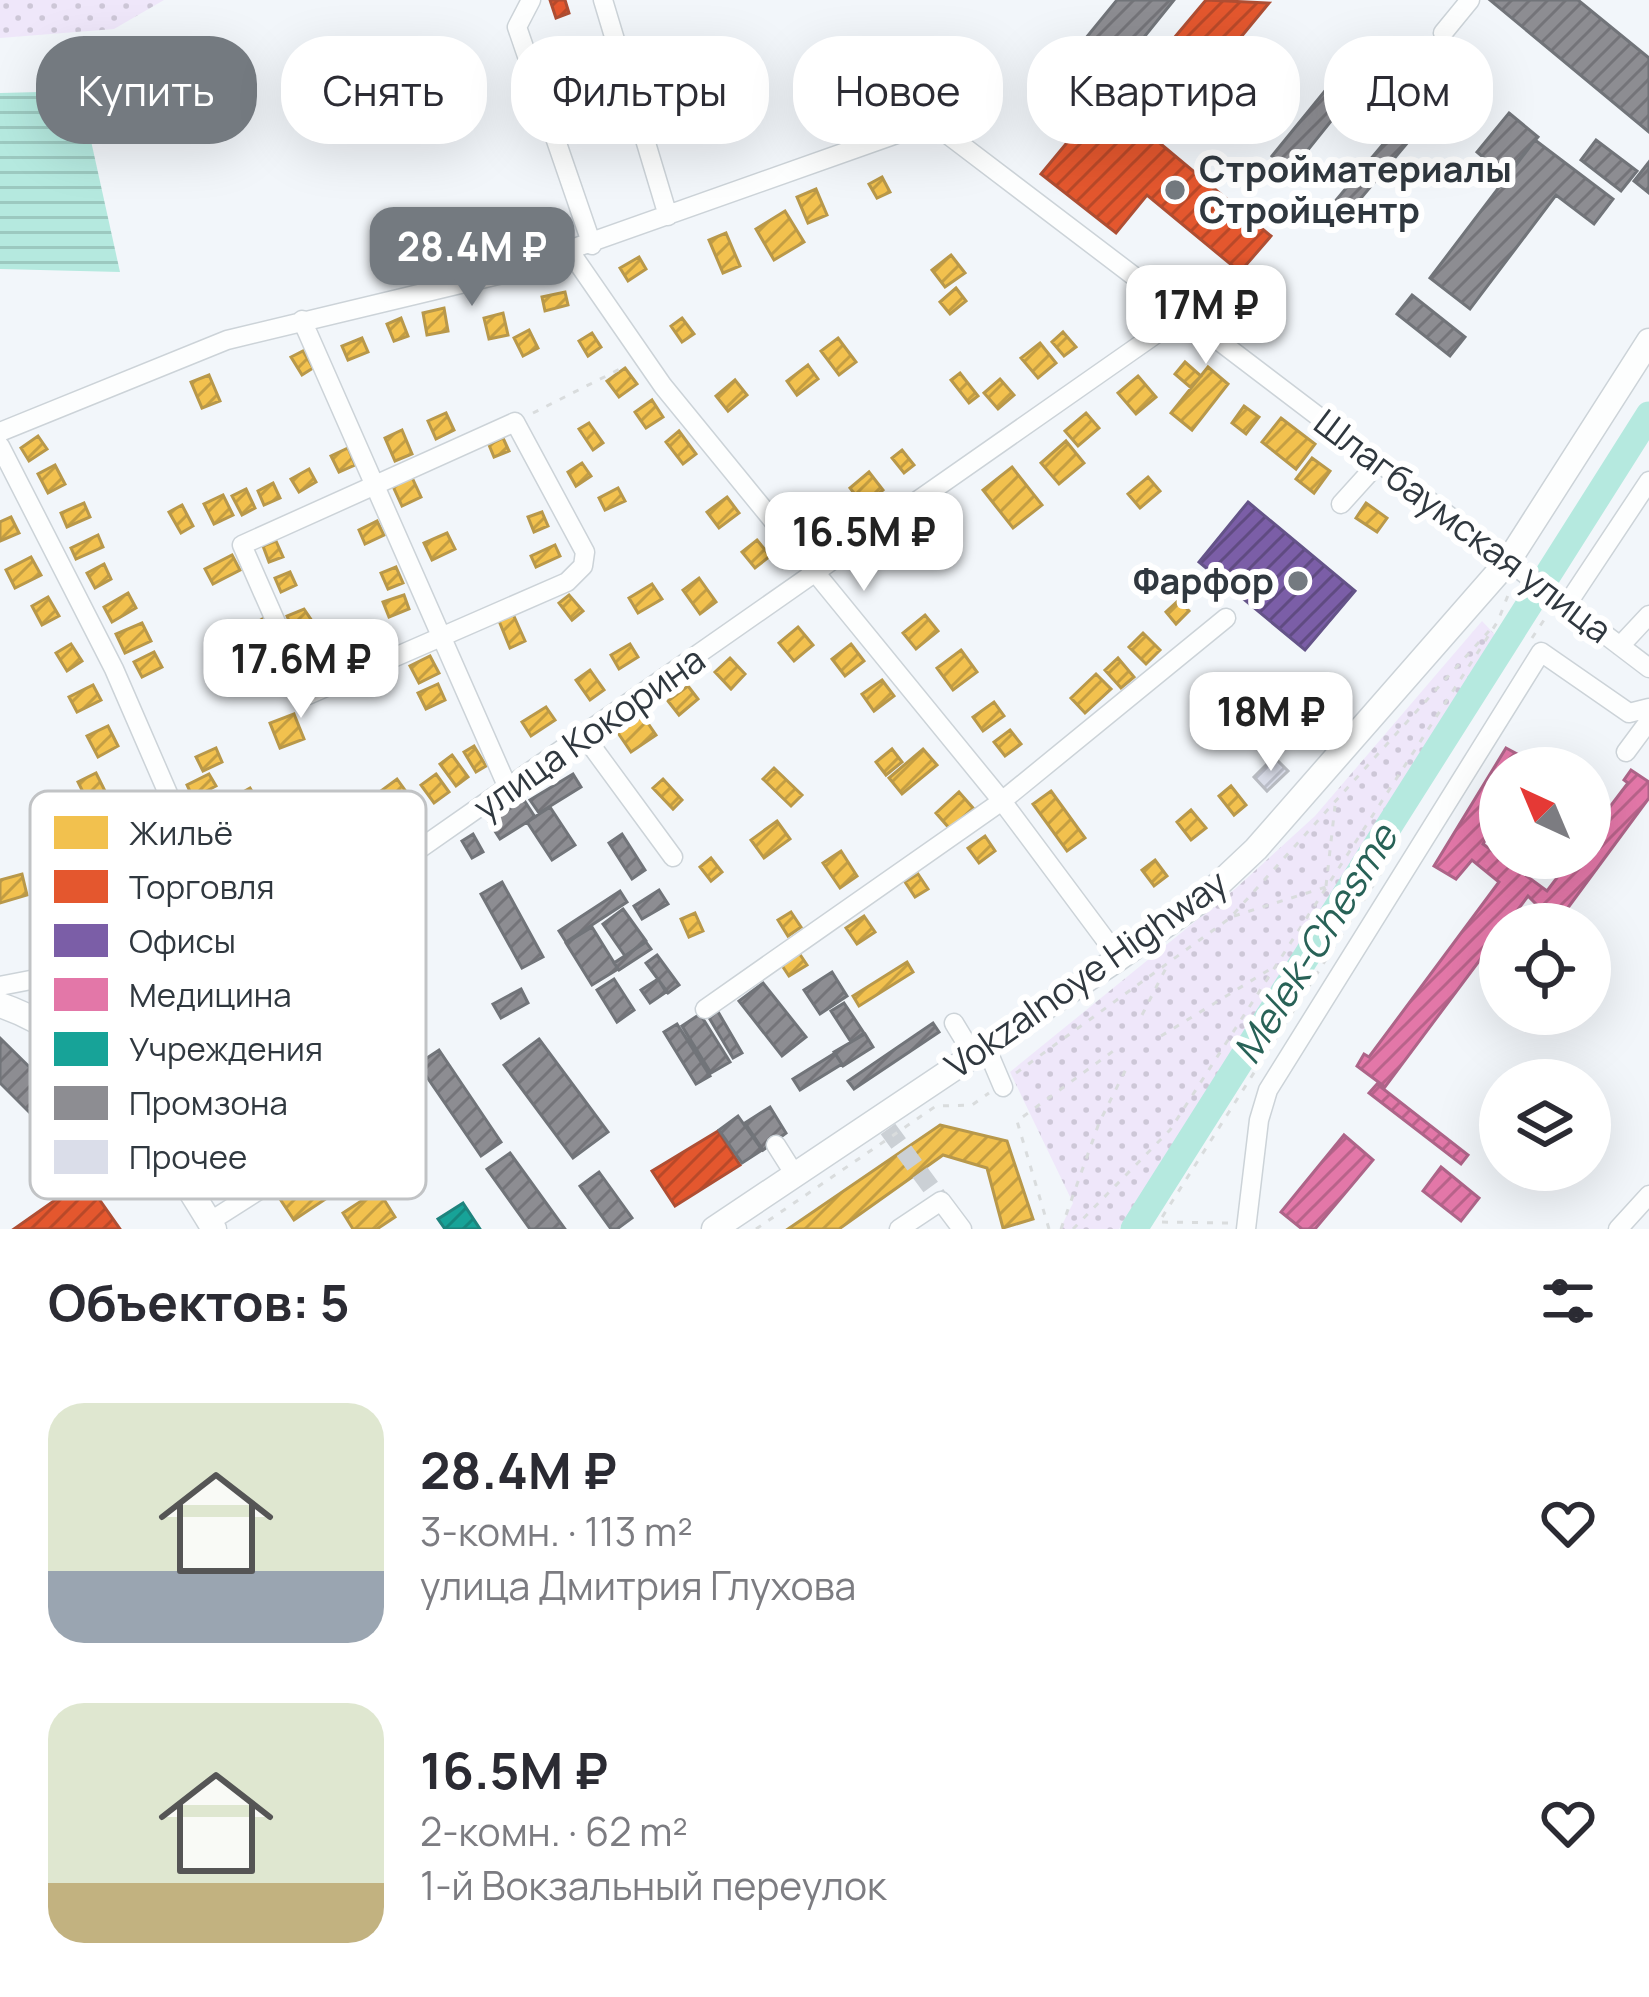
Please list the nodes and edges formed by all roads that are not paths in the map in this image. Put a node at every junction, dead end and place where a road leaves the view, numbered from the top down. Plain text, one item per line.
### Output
1 (531, 0) edge
2 (603, 0) edge
3 (1470, 0) edge
4 (1443, 33) dead end
5 (668, 216) junction
6 (592, 245) junction
7 (571, 253) junction
8 (1183, 315) junction
9 (302, 320) junction
10 (1649, 341) edge
11 (0, 433) edge
12 (0, 446) edge
13 (1379, 462) junction
14 (1649, 481) edge
15 (377, 486) junction
16 (1341, 504) dead end
17 (1515, 566) junction
18 (814, 576) junction
19 (1562, 602) junction
20 (1649, 615) edge
21 (1226, 618) dead end
22 (445, 638) junction
23 (1620, 646) junction
24 (1649, 668) edge
25 (1649, 713) edge
26 (585, 737) junction
27 (1626, 752) dead end
28 (508, 788) junction
29 (167, 791) edge
30 (1002, 802) junction
31 (426, 845) edge
32 (673, 857) dead end
33 (1119, 958) junction
34 (30, 980) edge
35 (0, 986) edge
36 (0, 1006) edge
37 (705, 1009) dead end
38 (30, 1015) edge
39 (954, 1023) dead end
40 (980, 1051) junction
41 (1004, 1087) dead end
42 (776, 1145) dead end
43 (795, 1175) junction
44 (1649, 1195) edge
45 (194, 1199) edge
46 (250, 1199) edge
47 (211, 1225) edge
48 (1246, 1226) edge
49 (714, 1229) edge
50 (899, 1229) edge
51 (962, 1229) edge
52 (1618, 1229) edge

1 - 6 street
2 - 5 street
3 - 4 street
5 - 6 street
5 - 8 street, Шлагбаумская улица
6 - 7 street
7 - 9 street
7 - 18 street
8 - 13 street, Шлагбаумская улица
8 - 18 street, улица Кокорина
9 - 11 street
9 - 15 street
10 - 17 main road, Vokzalnoye Highway
12 - 29 street
13 - 16 street
13 - 17 street, Шлагбаумская улица
14 - 19 street
15 - 22 street
15 - 22 street
15 - 22 street
17 - 19 street, Шлагбаумская улица
17 - 33 main road, Vokzalnoye Highway
18 - 26 street, улица Кокорина
18 - 30 street
19 - 23 street, Шлагбаумская улица
20 - 23 street
21 - 30 street
22 - 28 street
23 - 24 street, Шлагбаумская улица
25 - 27 street
25 - 48 street
26 - 28 street, улица Кокорина
26 - 32 street
28 - 31 street, улица Кокорина
30 - 33 street
30 - 37 street
33 - 40 main road, Vokzalnoye Highway
34 - 35 street, улица Кокорина
36 - 38 main road
39 - 40 street
40 - 41 street
40 - 43 main road, Vokzalnoye Highway
42 - 43 street
43 - 49 main road, Vokzalnoye Highway
44 - 52 street
45 - 47 main road
46 - 47 street
50 - 51 street

